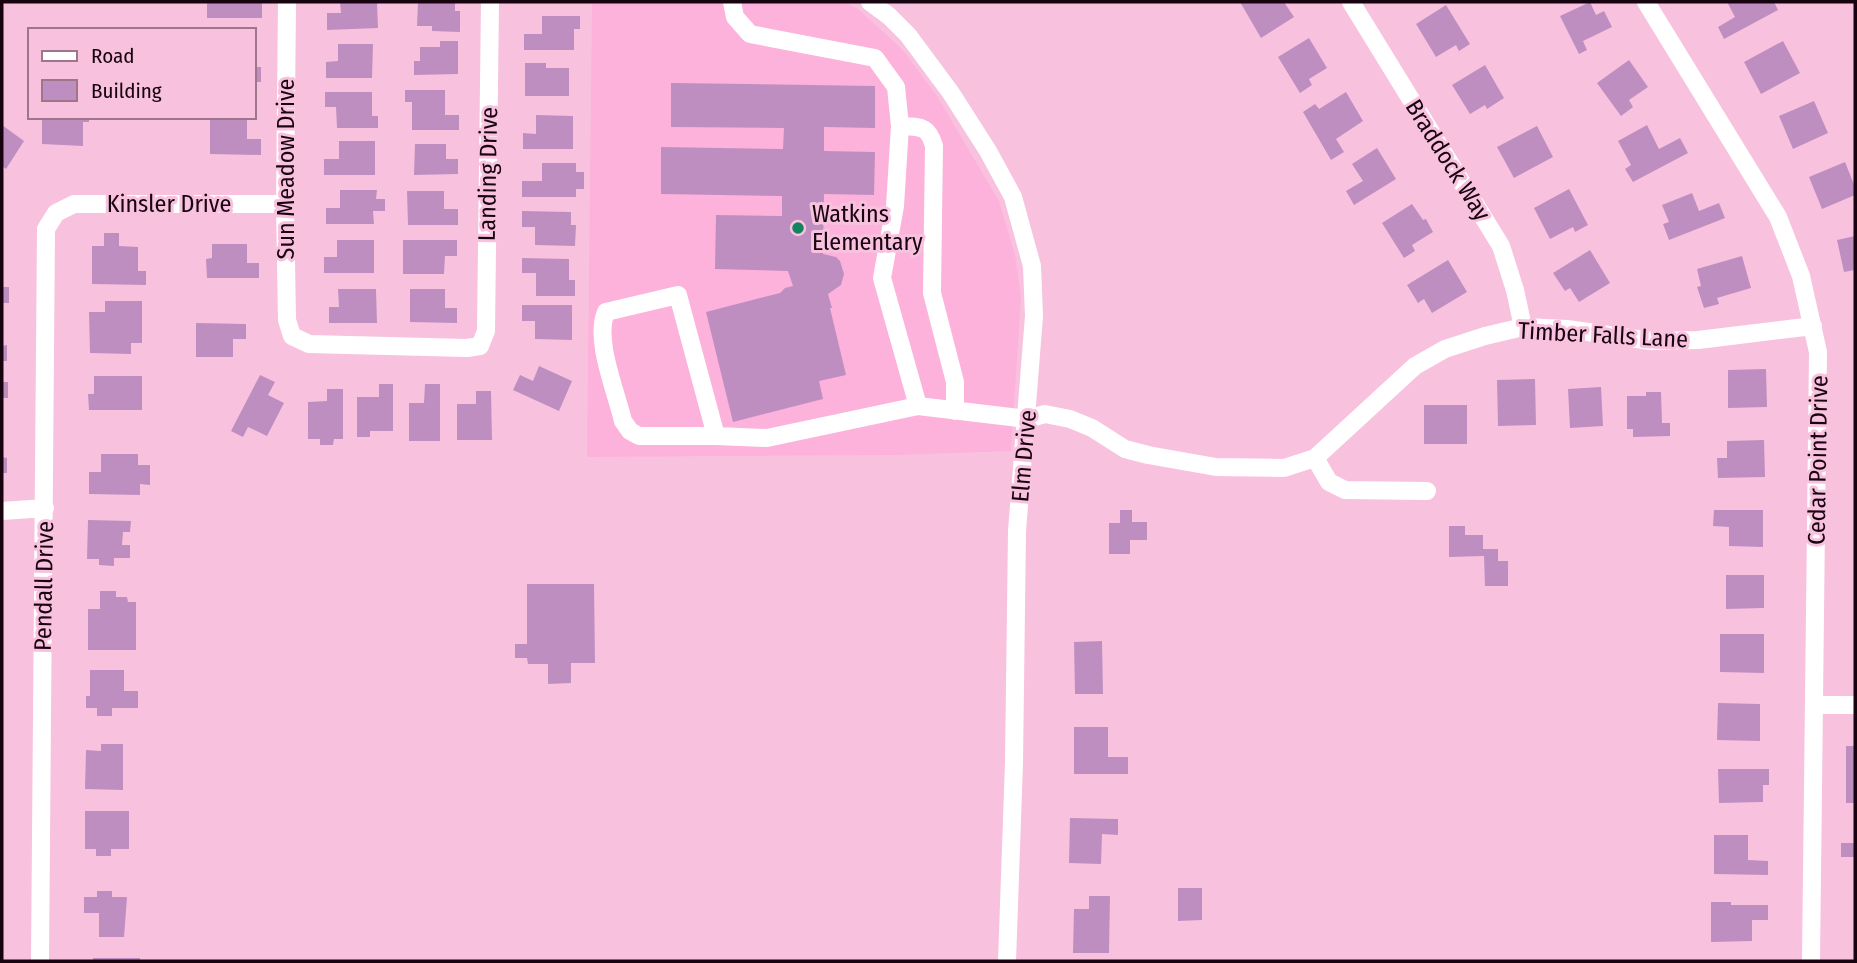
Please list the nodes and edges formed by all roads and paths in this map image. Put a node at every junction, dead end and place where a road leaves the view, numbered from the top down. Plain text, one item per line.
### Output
1 (287, 2) edge
2 (490, 2) edge
3 (733, 2) edge
4 (870, 2) edge
5 (1351, 2) edge
6 (1646, 2) edge
7 (900, 126) junction
8 (285, 204) junction
9 (56, 213) joint
10 (1813, 326) junction
11 (1522, 327) junction
12 (292, 336) joint
13 (918, 406) junction
14 (955, 411) junction
15 (1027, 419) junction
16 (716, 436) junction
17 (1315, 458) junction
18 (1427, 492) dead end
19 (45, 508) junction
20 (2, 510) edge
21 (1814, 705) junction
22 (1855, 705) edge
23 (40, 961) edge
24 (1007, 961) edge
25 (1811, 961) edge

1 - 8 street, Sun Meadow Drive
2 - 12 street, Landing Drive
3 - 7 street
4 - 15 street, Elm Drive
5 - 11 street, Braddock Way
6 - 10 street, Cedar Point Drive
7 - 13 street
7 - 14 street
8 - 9 street, Kinsler Drive
8 - 12 street, Sun Meadow Drive
9 - 19 street, Pendall Drive
10 - 11 street, Timber Falls Lane
10 - 21 street, Cedar Point Drive
11 - 17 street, Timber Falls Lane
13 - 14 street, Timber Falls Lane
13 - 16 street, Timber Falls Lane
14 - 15 street, Timber Falls Lane
15 - 17 street, Timber Falls Lane
15 - 24 street, Elm Drive
16 - 16 street, Timber Falls Lane
17 - 18 street
19 - 20 street
19 - 23 street, Pendall Drive
21 - 22 street
21 - 25 street, Cedar Point Drive

